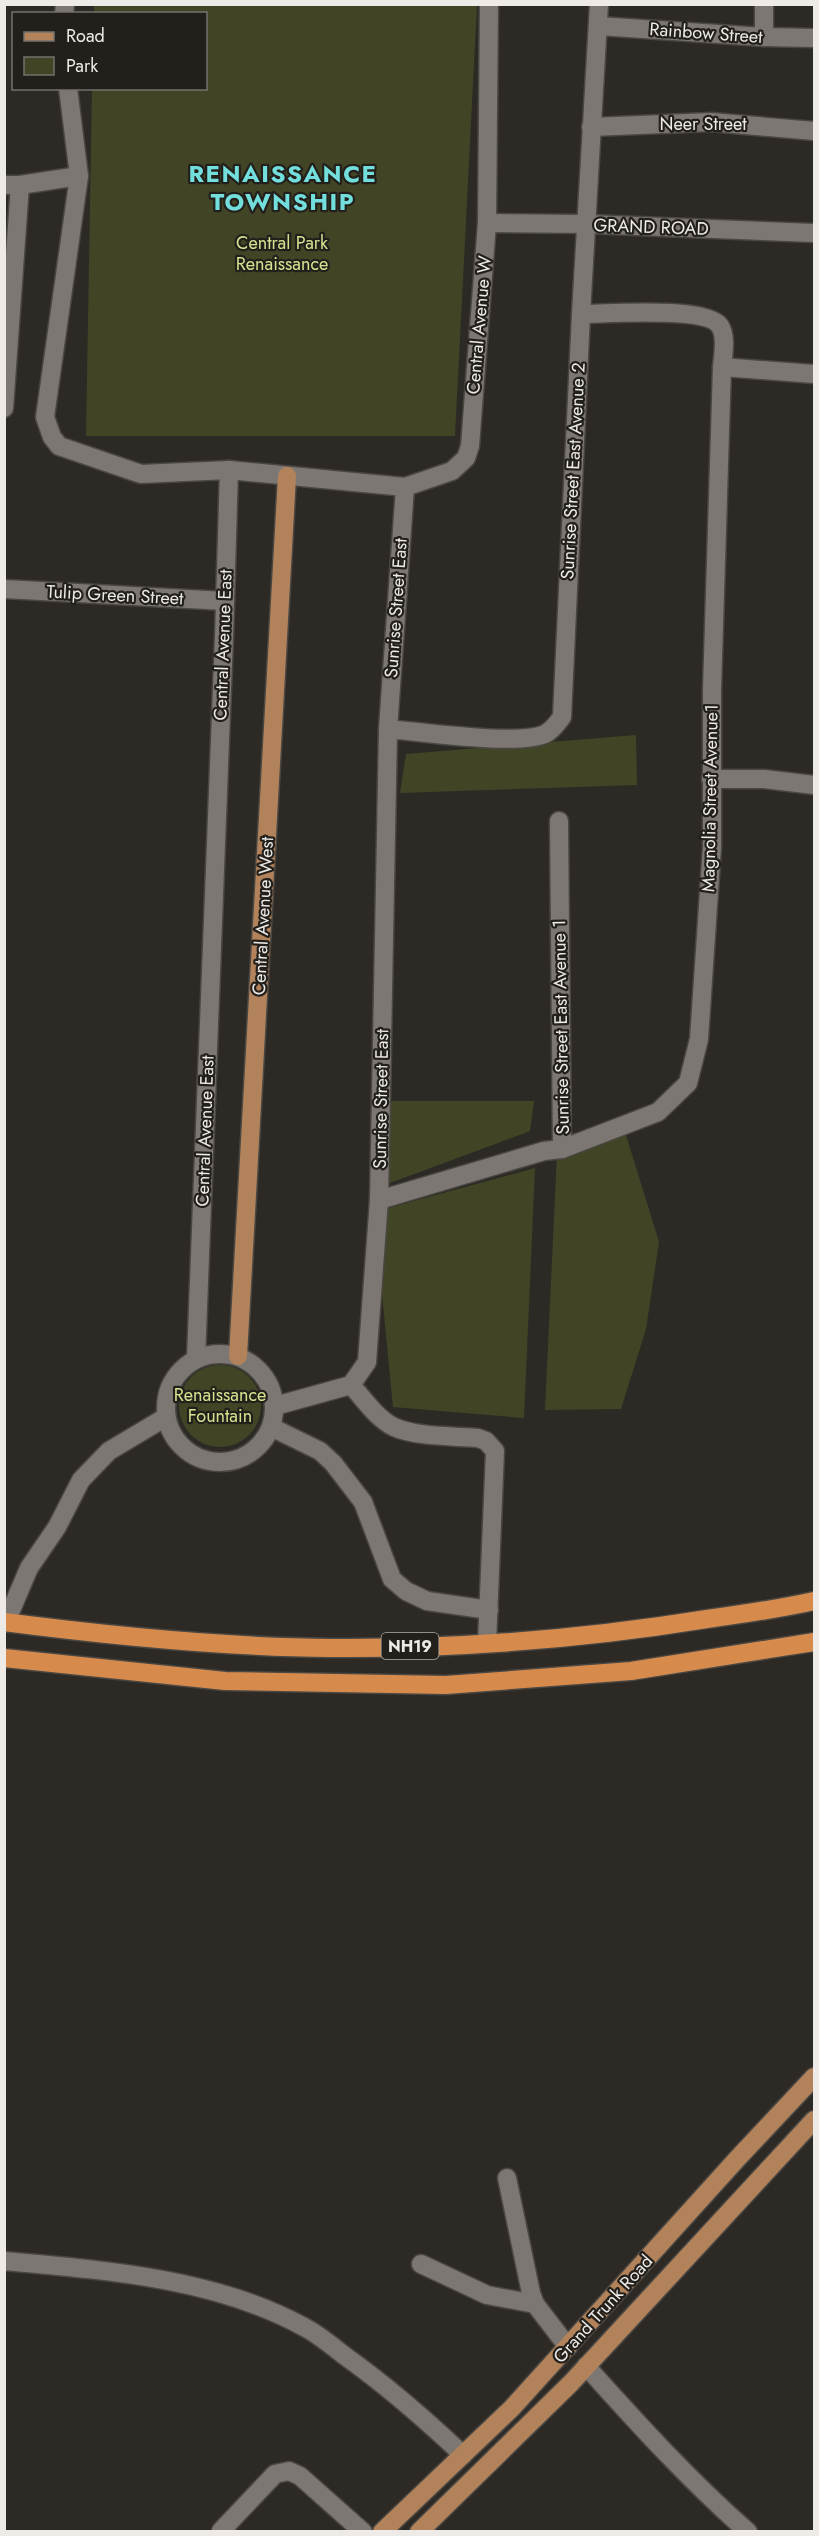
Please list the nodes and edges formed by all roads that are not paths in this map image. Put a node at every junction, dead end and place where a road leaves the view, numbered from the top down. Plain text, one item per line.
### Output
1 (489, 4) edge
2 (599, 4) edge
3 (764, 4) edge
4 (598, 26) junction
5 (764, 37) junction
6 (814, 38) edge
7 (68, 90) edge
8 (591, 127) junction
9 (814, 130) edge
10 (79, 176) junction
11 (12, 185) edge
12 (487, 223) junction
13 (587, 224) junction
14 (814, 233) edge
15 (580, 314) junction
16 (722, 367) junction
17 (814, 374) edge
18 (4, 408) edge
19 (229, 470) junction
20 (287, 476) junction
21 (405, 487) junction
22 (4, 590) edge
23 (225, 601) junction
24 (388, 729) junction
25 (711, 778) junction
26 (814, 785) edge
27 (559, 821) dead end
28 (562, 1149) junction
29 (379, 1200) junction
30 (238, 1356) junction
31 (196, 1359) junction
32 (351, 1385) junction
33 (274, 1406) junction
34 (166, 1416) junction
35 (271, 1427) junction
36 (814, 1601) edge
37 (489, 1610) junction
38 (5, 1622) edge
39 (814, 1642) edge
40 (487, 1643) junction
41 (4, 1658) edge
42 (814, 2077) edge
43 (814, 2120) edge
44 (507, 2178) dead end
45 (4, 2261) edge
46 (421, 2264) dead end
47 (535, 2304) junction
48 (568, 2347) junction
49 (586, 2366) junction
50 (463, 2455) junction
51 (221, 2531) edge
52 (363, 2532) edge
53 (382, 2532) edge
54 (419, 2532) edge
55 (748, 2532) edge

1 - 12 street, Central Avenue W
2 - 4 street, Sunrise Street East Avenue 2
3 - 5 street
4 - 5 street, Rainbow Street
4 - 8 street, Sunrise Street East Avenue 2
5 - 6 street, Rainbow Street
7 - 10 street
8 - 9 street, Neer Street
8 - 13 street, Sunrise Street East Avenue 2
10 - 11 street
10 - 19 street
11 - 18 street
12 - 13 street, GRAND ROAD
12 - 21 street, Central Avenue W
13 - 14 street, GRAND ROAD
13 - 15 street, Sunrise Street East Avenue 2
15 - 16 street, Magnolia Street Avenue1
15 - 24 street, Sunrise Street East Avenue 2
16 - 17 street
16 - 25 street, Magnolia Street Avenue1
19 - 20 street, Central Avenue W
19 - 23 street, Central Avenue East
20 - 21 street, Central Avenue W
20 - 30 main road, Central Avenue West
21 - 24 street, Sunrise Street East
22 - 23 street, Tulip Green Street
23 - 31 street, Central Avenue East
24 - 29 street, Sunrise Street East
25 - 26 street
25 - 28 street, Magnolia Street Avenue1
27 - 28 street, Sunrise Street East Avenue 1
28 - 29 street, Sunrise Street East Avenue 1
29 - 32 street, Sunrise Street East
30 - 31 street
30 - 33 street
31 - 34 street
32 - 33 street
32 - 37 street
33 - 35 street
34 - 35 street
34 - 38 street
35 - 37 street
36 - 40 highway, NH19
37 - 40 street
38 - 40 highway, NH19
39 - 41 highway, NH19
42 - 48 main road, Grand Trunk Road
43 - 49 main road, Grand Trunk Road
44 - 47 street
45 - 50 street
46 - 47 street
47 - 48 street
48 - 50 main road, Grand Trunk Road
49 - 54 main road, Grand Trunk Road
49 - 55 street
50 - 53 main road, Grand Trunk Road
51 - 52 street

